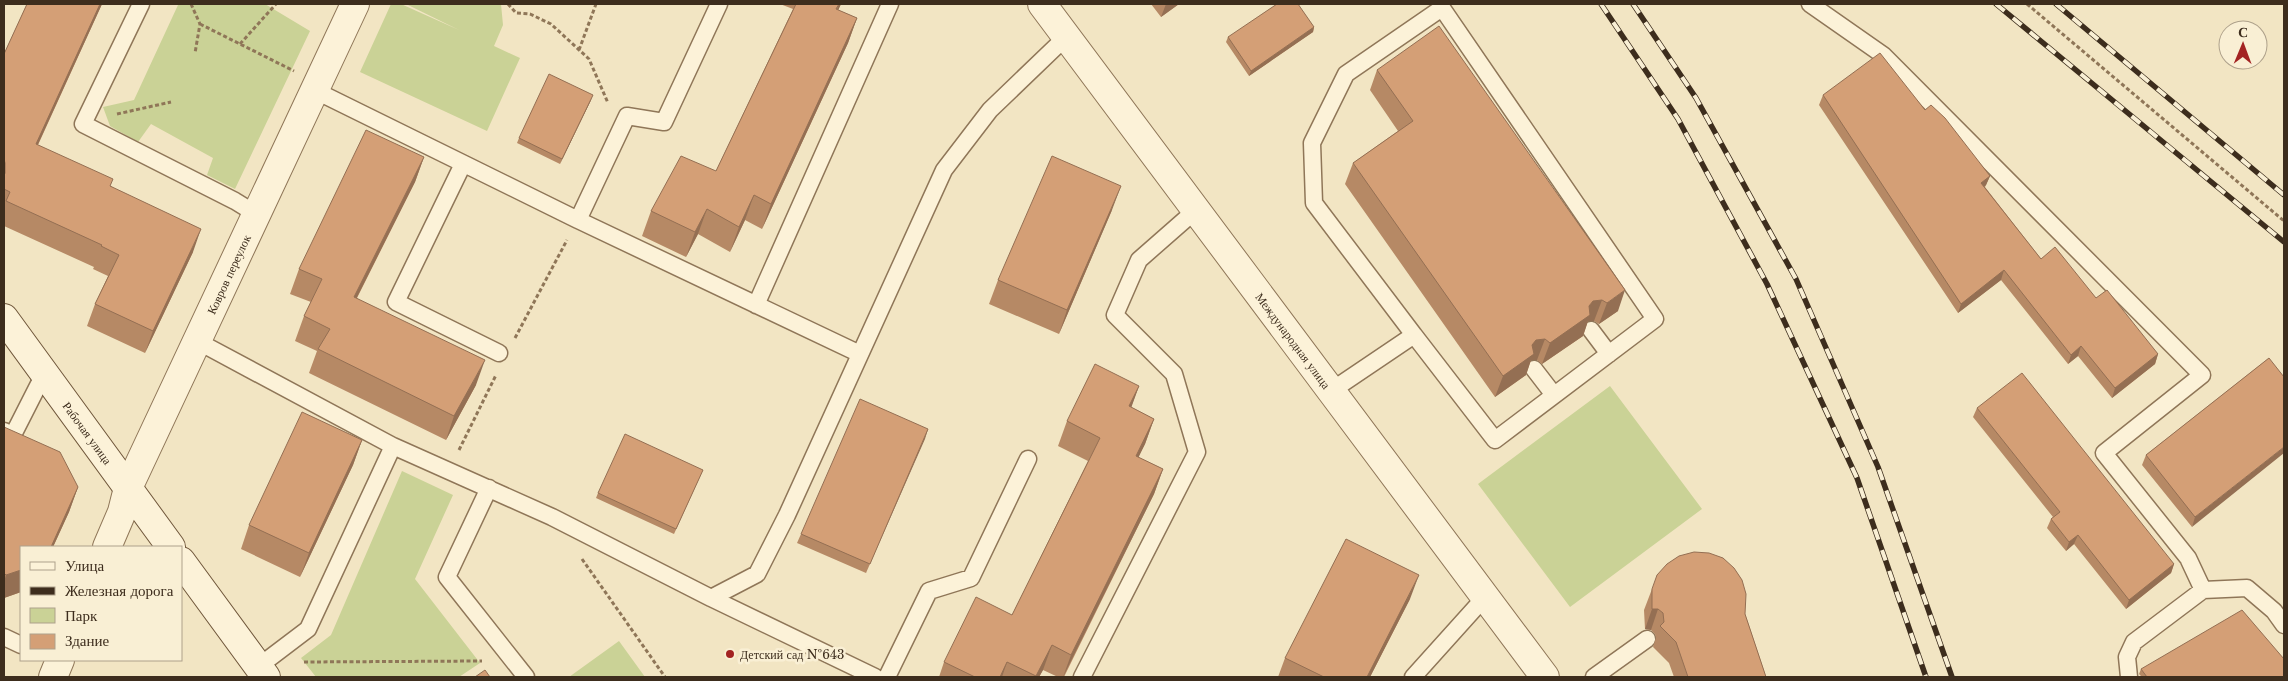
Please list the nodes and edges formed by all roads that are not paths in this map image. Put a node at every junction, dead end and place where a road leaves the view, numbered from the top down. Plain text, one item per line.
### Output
1 (141, 4) edge
2 (355, 4) edge
3 (719, 4) edge
4 (890, 4) edge
5 (1042, 4) edge
6 (1810, 4) edge
7 (1066, 37) junction
8 (306, 81) junction
9 (463, 164) junction
10 (1196, 210) junction
11 (256, 214) junction
12 (578, 220) junction
13 (756, 305) junction
14 (4, 318) edge
15 (1591, 330) edge
16 (1414, 335) junction
17 (197, 341) junction
18 (499, 353) dead end
19 (860, 354) junction
20 (1609, 354) junction
21 (1534, 370) edge
22 (44, 374) junction
23 (1331, 391) junction
24 (1554, 395) junction
25 (4, 432) edge
26 (393, 446) junction
27 (1028, 458) dead end
28 (128, 488) junction
29 (489, 488) junction
30 (107, 546) edge
31 (170, 546) edge
32 (182, 562) edge
33 (2203, 590) junction
34 (1485, 597) junction
35 (712, 598) junction
36 (2279, 607) edge
37 (2284, 625) edge
38 (4, 637) edge
39 (1648, 639) dead end
40 (20, 645) edge
41 (262, 672) edge
42 (526, 677) edge
43 (875, 677) edge
44 (887, 677) edge
45 (1082, 677) edge
46 (1414, 677) edge
47 (1545, 677) edge
48 (1594, 677) edge
49 (2129, 677) edge

1 - 11 lane
2 - 8 street, Ковров переулок
3 - 12 lane
4 - 13 lane
5 - 7 street, Международная улица
6 - 33 lane
7 - 10 street, Международная улица
7 - 19 lane
8 - 9 lane
8 - 11 street, Ковров переулок
9 - 12 lane
9 - 18 lane
10 - 23 street, Международная улица
10 - 45 lane
11 - 17 street, Ковров переулок
12 - 13 lane
13 - 19 lane
14 - 22 street, Рабочая улица
15 - 20 lane
16 - 20 lane
16 - 23 lane
16 - 24 lane
17 - 26 lane
17 - 28 street, Ковров переулок
19 - 35 lane
20 - 24 lane
21 - 24 lane
22 - 25 lane
22 - 28 street, Рабочая улица
23 - 34 street, Международная улица
26 - 29 lane
26 - 41 lane
27 - 44 lane
28 - 30 street, Ковров переулок
28 - 31 street, Рабочая улица
29 - 35 lane
29 - 42 lane
32 - 41 street
33 - 36 lane
33 - 49 lane
34 - 46 lane
34 - 47 street, Международная улица
35 - 43 lane
36 - 37 lane
38 - 40 lane
39 - 48 lane

